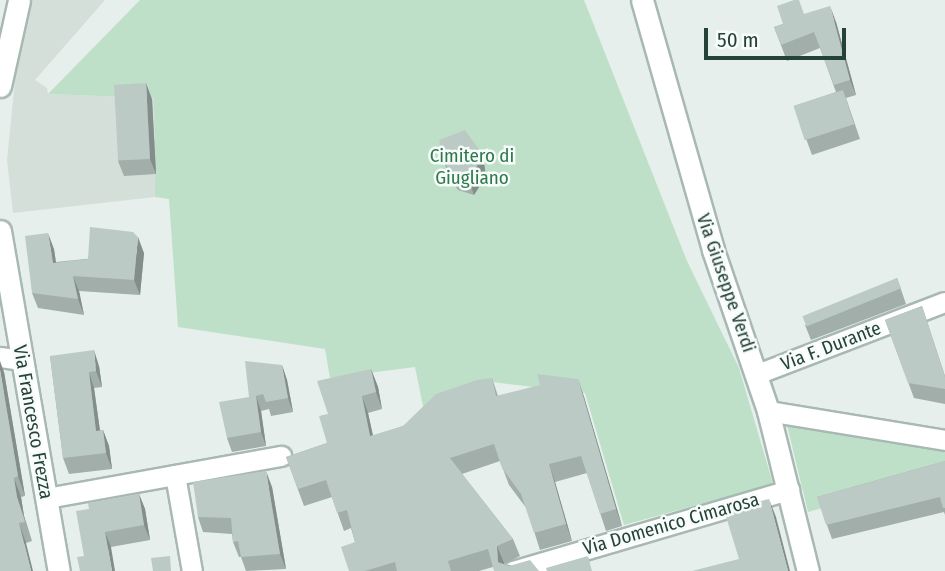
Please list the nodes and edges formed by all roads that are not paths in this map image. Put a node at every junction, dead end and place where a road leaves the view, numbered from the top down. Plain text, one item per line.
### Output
1 (19, 0) edge
2 (646, 2) edge
3 (0, 86) edge
4 (0, 231) edge
5 (945, 302) edge
6 (11, 358) edge
7 (757, 374) junction
8 (768, 411) junction
9 (945, 440) edge
10 (281, 456) dead end
11 (175, 475) junction
12 (789, 490) junction
13 (47, 498) junction
14 (60, 571) edge
15 (192, 571) edge
16 (513, 571) edge
17 (808, 571) edge

1 - 3 street
2 - 7 street, Via Giuseppe Verdi
4 - 6 street, Via Francesco Frezza
5 - 7 street, Via F. Durante
6 - 13 street, Via Francesco Frezza
7 - 8 street, Via Giuseppe Verdi
8 - 9 street
8 - 12 street, Via Giuseppe Verdi
10 - 11 street
11 - 13 street
11 - 15 street
12 - 16 street, Via Domenico Cimarosa
12 - 17 street, Via Giuseppe Verdi
13 - 14 street, Via Francesco Frezza

